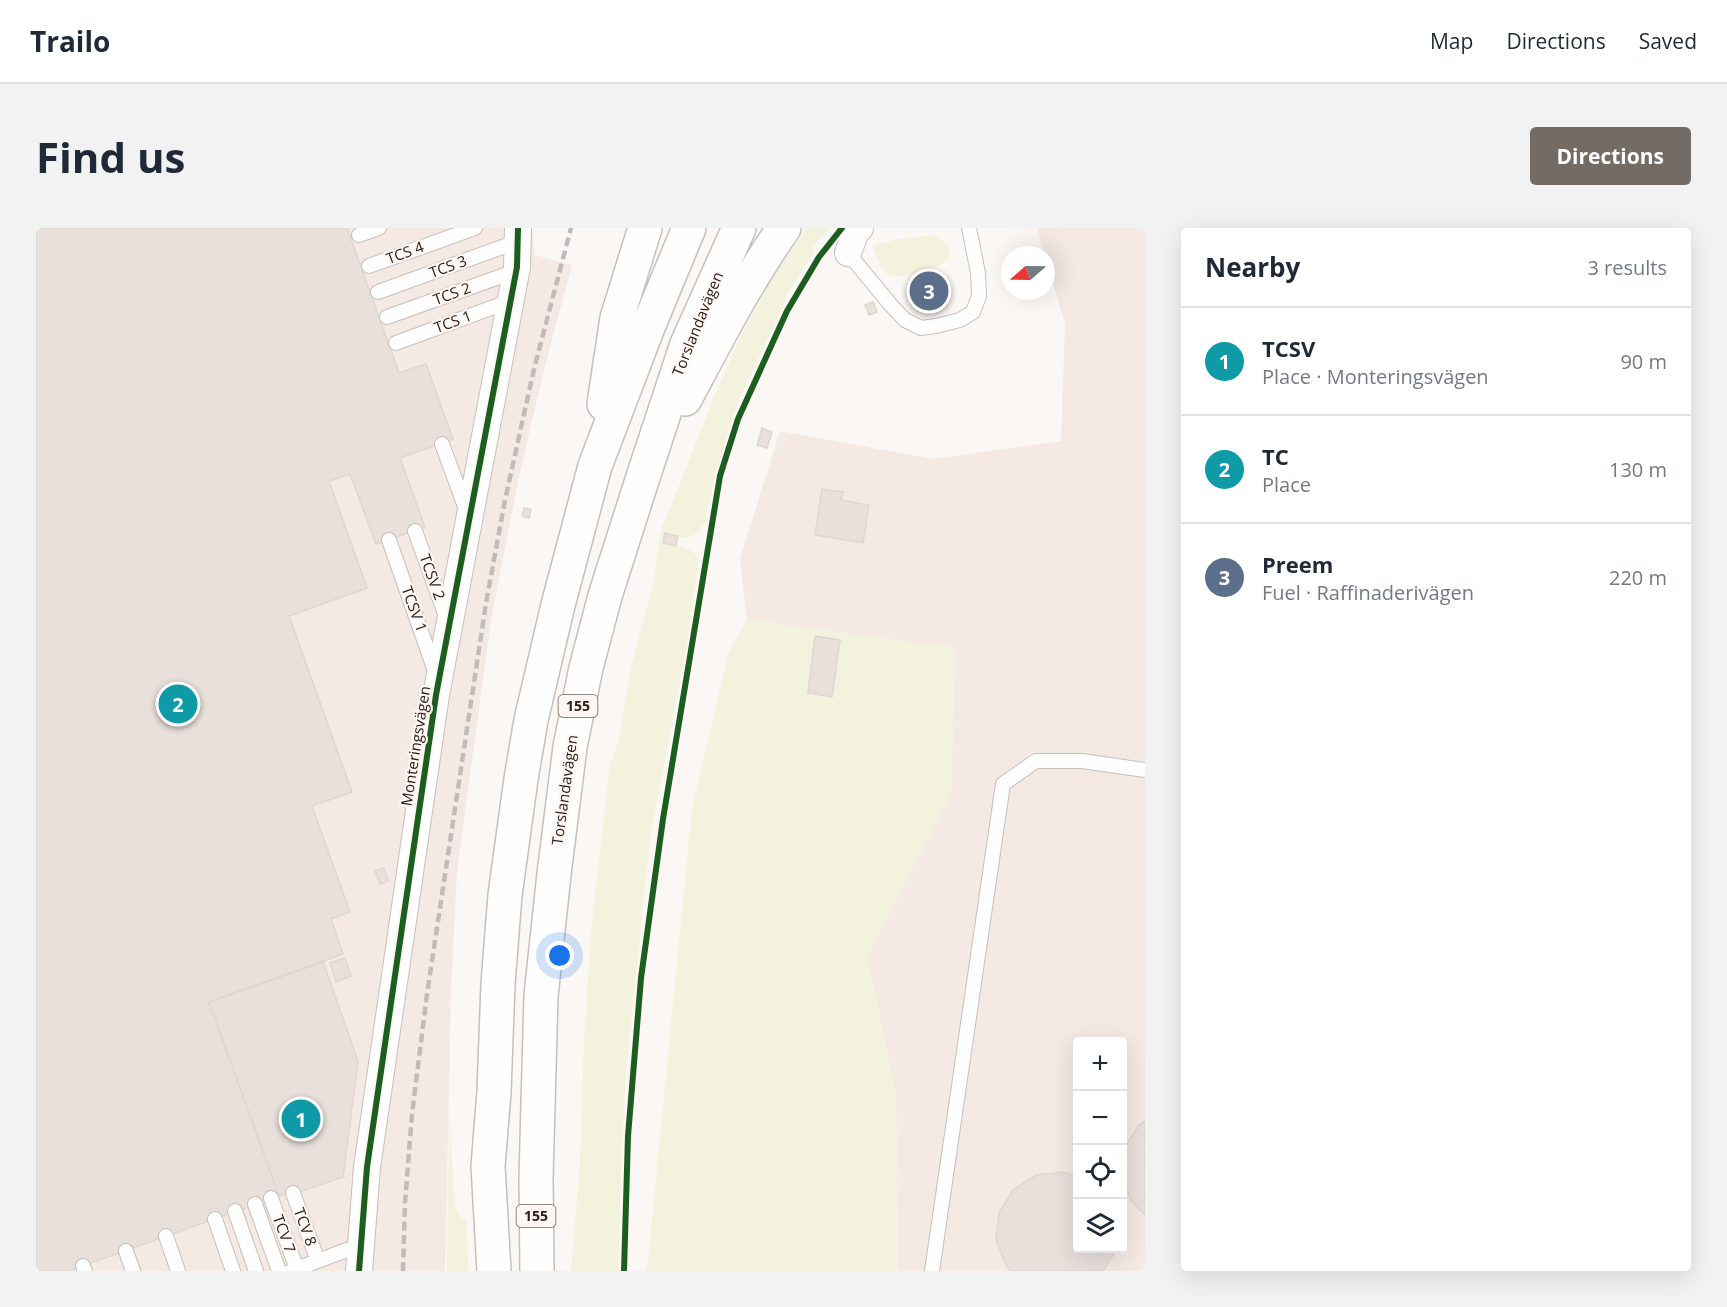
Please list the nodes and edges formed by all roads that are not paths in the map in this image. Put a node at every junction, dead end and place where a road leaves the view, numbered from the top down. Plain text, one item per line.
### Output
1 (379, 228) edge
2 (475, 228) edge
3 (645, 228) edge
4 (689, 228) edge
5 (739, 228) edge
6 (784, 228) edge
7 (860, 228) edge
8 (969, 228) edge
9 (359, 235) dead end
10 (519, 235) edge
11 (848, 253) joint
12 (369, 266) dead end
13 (516, 271) junction
14 (378, 292) dead end
15 (510, 301) junction
16 (387, 317) dead end
17 (396, 343) dead end
18 (442, 444) dead end
19 (595, 465) junction
20 (644, 474) junction
21 (469, 518) junction
22 (415, 531) dead end
23 (389, 540) dead end
24 (449, 623) junction
25 (438, 679) junction
26 (1145, 770) edge
27 (293, 1193) dead end
28 (271, 1198) dead end
29 (255, 1204) dead end
30 (235, 1211) dead end
31 (215, 1219) dead end
32 (166, 1236) dead end
33 (360, 1245) junction
34 (126, 1251) dead end
35 (318, 1261) junction
36 (294, 1270) edge
37 (133, 1271) edge
38 (178, 1271) edge
39 (233, 1271) edge
40 (256, 1271) edge
41 (279, 1271) edge
42 (359, 1271) edge
43 (494, 1271) edge
44 (537, 1271) edge
45 (932, 1271) edge

1 - 9 lane
2 - 12 lane, TCS 4
3 - 19 main road
4 - 19 main road, 155
5 - 20 main road, Torslandavägen / 155
6 - 20 main road
7 - 11 street
8 - 11 lane
10 - 13 street, Monteringsvägen
10 - 14 lane, TCS 3
13 - 15 street, Monteringsvägen
13 - 16 lane, TCS 2
15 - 17 lane, TCS 1
15 - 21 street, Monteringsvägen
18 - 21 lane
19 - 43 main road, 155
20 - 44 main road, Torslandavägen / 155
21 - 24 street, Monteringsvägen
22 - 24 lane, TCSV 2
23 - 25 lane, TCSV 1
24 - 25 street, Monteringsvägen
25 - 33 street, Monteringsvägen
26 - 45 lane
27 - 35 lane, TCV 8
28 - 36 lane, TCV 7
29 - 41 lane
30 - 40 lane
31 - 39 lane
32 - 38 lane
33 - 35 lane
33 - 42 street, Monteringsvägen
34 - 37 lane
35 - 36 lane

